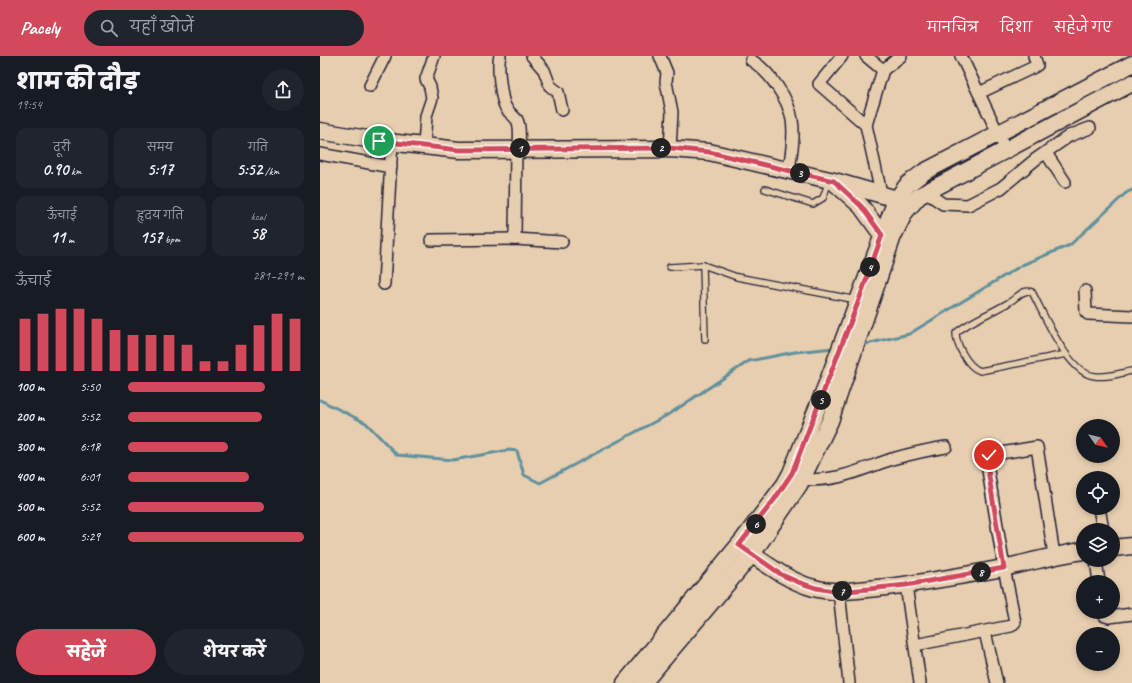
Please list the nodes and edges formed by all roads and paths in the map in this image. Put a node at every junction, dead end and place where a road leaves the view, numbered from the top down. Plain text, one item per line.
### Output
1 (385, 56) edge
2 (434, 56) edge
3 (500, 56) edge
4 (532, 56) edge
5 (660, 56) edge
6 (842, 56) edge
7 (866, 56) edge
8 (901, 56) edge
9 (961, 56) edge
10 (1034, 56) edge
11 (751, 60) dead end
12 (1132, 64) edge
13 (883, 70) junction
14 (1132, 83) edge
15 (370, 86) dead end
16 (979, 93) junction
17 (562, 110) dead end
18 (866, 125) junction
19 (1090, 128) dead end
20 (320, 131) edge
21 (997, 134) junction
22 (392, 142) junction
23 (424, 146) junction
24 (518, 148) junction
25 (670, 148) junction
26 (1006, 150) junction
27 (1046, 153) junction
28 (320, 154) edge
29 (391, 167) junction
30 (789, 170) junction
31 (832, 181) junction
32 (1065, 182) dead end
33 (766, 189) dead end
34 (927, 192) junction
35 (881, 193) junction
36 (904, 201) junction
37 (882, 235) junction
38 (515, 239) junction
39 (431, 240) dead end
40 (562, 242) dead end
41 (703, 265) junction
42 (670, 267) dead end
43 (384, 284) dead end
44 (1085, 291) dead end
45 (859, 300) junction
46 (1132, 316) edge
47 (854, 332) junction
48 (705, 339) dead end
49 (1066, 354) junction
50 (1132, 371) edge
51 (946, 447) dead end
52 (803, 479) junction
53 (1132, 546) edge
54 (1120, 547) edge
55 (746, 550) junction
56 (1076, 553) edge
57 (1054, 555) junction
58 (1004, 568) junction
59 (906, 585) junction
60 (839, 592) junction
61 (1132, 614) edge
62 (1120, 616) edge
63 (985, 632) junction
64 (915, 645) junction
65 (625, 683) edge
66 (643, 683) edge
67 (849, 683) edge
68 (920, 683) edge
69 (997, 683) edge

1 - 15 street
2 - 23 street
3 - 24 street
4 - 17 street
5 - 25 street
6 - 18 street
7 - 13 street
8 - 13 street
9 - 16 street
10 - 16 street
11 - 30 street
12 - 21 main road
13 - 18 street
14 - 26 main road
16 - 21 street
18 - 35 street
19 - 27 street
20 - 22 main road
21 - 26 street
21 - 36 main road
22 - 23 main road
22 - 29 street
23 - 24 main road
24 - 25 main road
24 - 38 street
25 - 30 main road
26 - 34 main road
27 - 32 street
27 - 34 street
28 - 29 street
29 - 43 street
30 - 31 main road
31 - 33 lane
31 - 35 main road
31 - 37 main road
34 - 36 main road
35 - 36 main road
36 - 37 main road
36 - 47 main road
37 - 45 main road
38 - 39 street
38 - 40 street
41 - 42 lane
41 - 45 lane
41 - 48 lane
44 - 46 street
45 - 47 main road
47 - 52 main road
47 - 55 main road
49 - 49 lane
49 - 50 lane
51 - 52 street
52 - 55 main road
53 - 54 main road
55 - 60 main road
55 - 65 main road
55 - 66 main road
56 - 57 main road
57 - 58 main road
57 - 58 street
58 - 59 main road
58 - 63 street
59 - 60 main road
59 - 64 street
60 - 67 street
61 - 62 street
63 - 64 street
63 - 69 street
64 - 68 street

